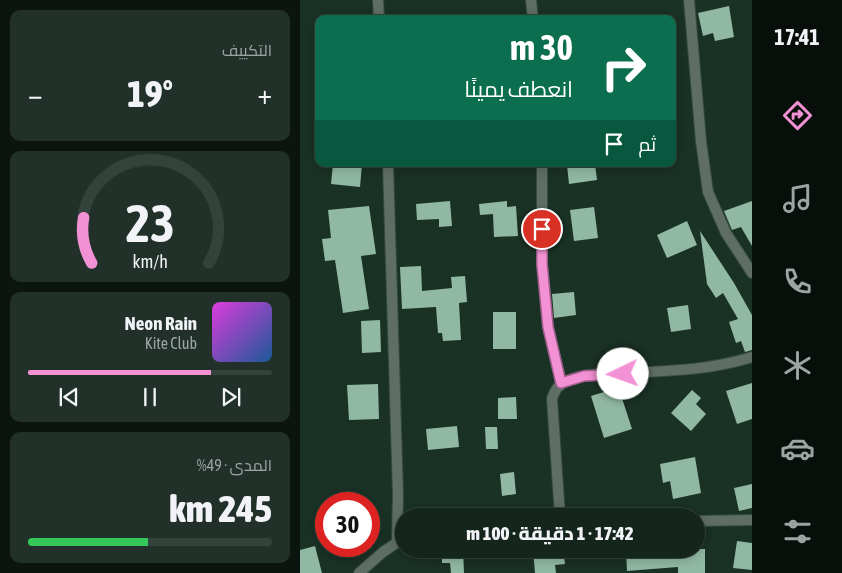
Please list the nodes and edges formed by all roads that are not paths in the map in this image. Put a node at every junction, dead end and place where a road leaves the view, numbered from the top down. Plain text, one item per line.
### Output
1 (378, 0) edge
2 (531, 0) edge
3 (689, 0) edge
4 (379, 15) edge
5 (532, 15) edge
6 (388, 167) edge
7 (542, 167) edge
8 (752, 273) edge
9 (752, 357) edge
10 (561, 383) junction
11 (399, 508) edge
12 (559, 508) edge
13 (752, 520) edge
14 (705, 521) edge
15 (395, 544) edge
16 (359, 573) edge

1 - 4 street
2 - 5 street
3 - 8 street
6 - 11 street
7 - 10 street
9 - 10 street
10 - 12 street
13 - 14 street
15 - 16 street

